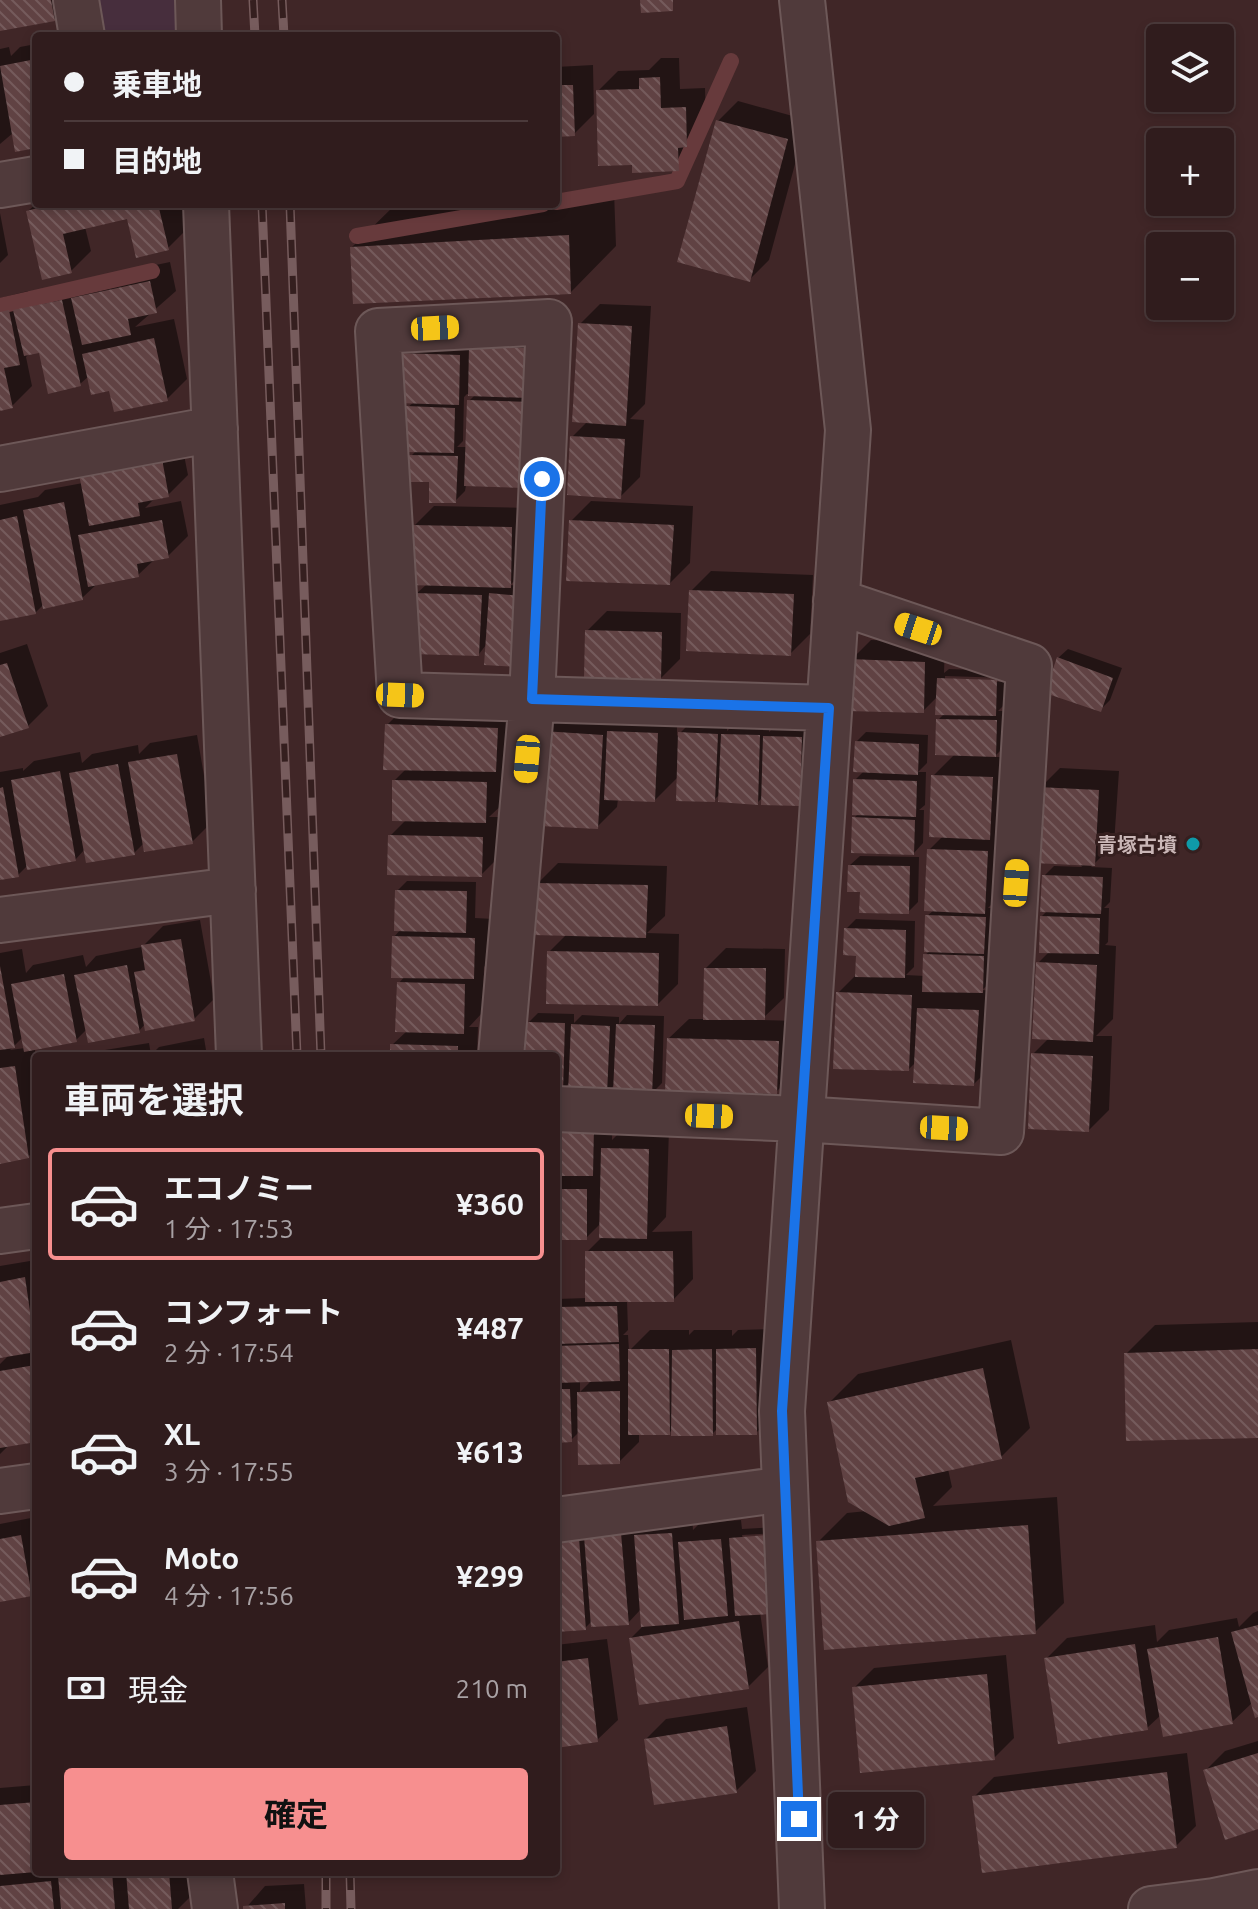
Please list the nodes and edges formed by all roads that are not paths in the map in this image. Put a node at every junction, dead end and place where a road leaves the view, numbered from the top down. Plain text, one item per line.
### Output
1 (76, 0) edge
2 (198, 0) edge
3 (802, 0) edge
4 (81, 32) edge
5 (199, 32) edge
6 (32, 180) edge
7 (0, 185) edge
8 (206, 208) edge
9 (215, 429) junction
10 (0, 469) edge
11 (836, 601) junction
12 (532, 699) junction
13 (829, 708) junction
14 (233, 890) junction
15 (0, 920) edge
16 (239, 1052) edge
17 (501, 1052) edge
18 (560, 1109) edge
19 (801, 1119) junction
20 (32, 1227) edge
21 (0, 1231) edge
22 (32, 1487) edge
23 (785, 1489) junction
24 (0, 1491) edge
25 (560, 1519) edge
26 (211, 1876) edge
27 (1258, 1892) edge
28 (215, 1909) edge
29 (802, 1909) edge
30 (1151, 1909) edge

1 - 4 street
2 - 5 street
3 - 11 street
6 - 7 street
8 - 9 street
9 - 10 street
9 - 14 street
11 - 13 street
11 - 19 street
12 - 12 street
12 - 13 street
12 - 17 street
13 - 19 street
14 - 15 street
14 - 16 street
18 - 19 street
19 - 23 street
20 - 21 street
22 - 24 street
23 - 25 street
23 - 29 street
26 - 28 street
27 - 30 street

